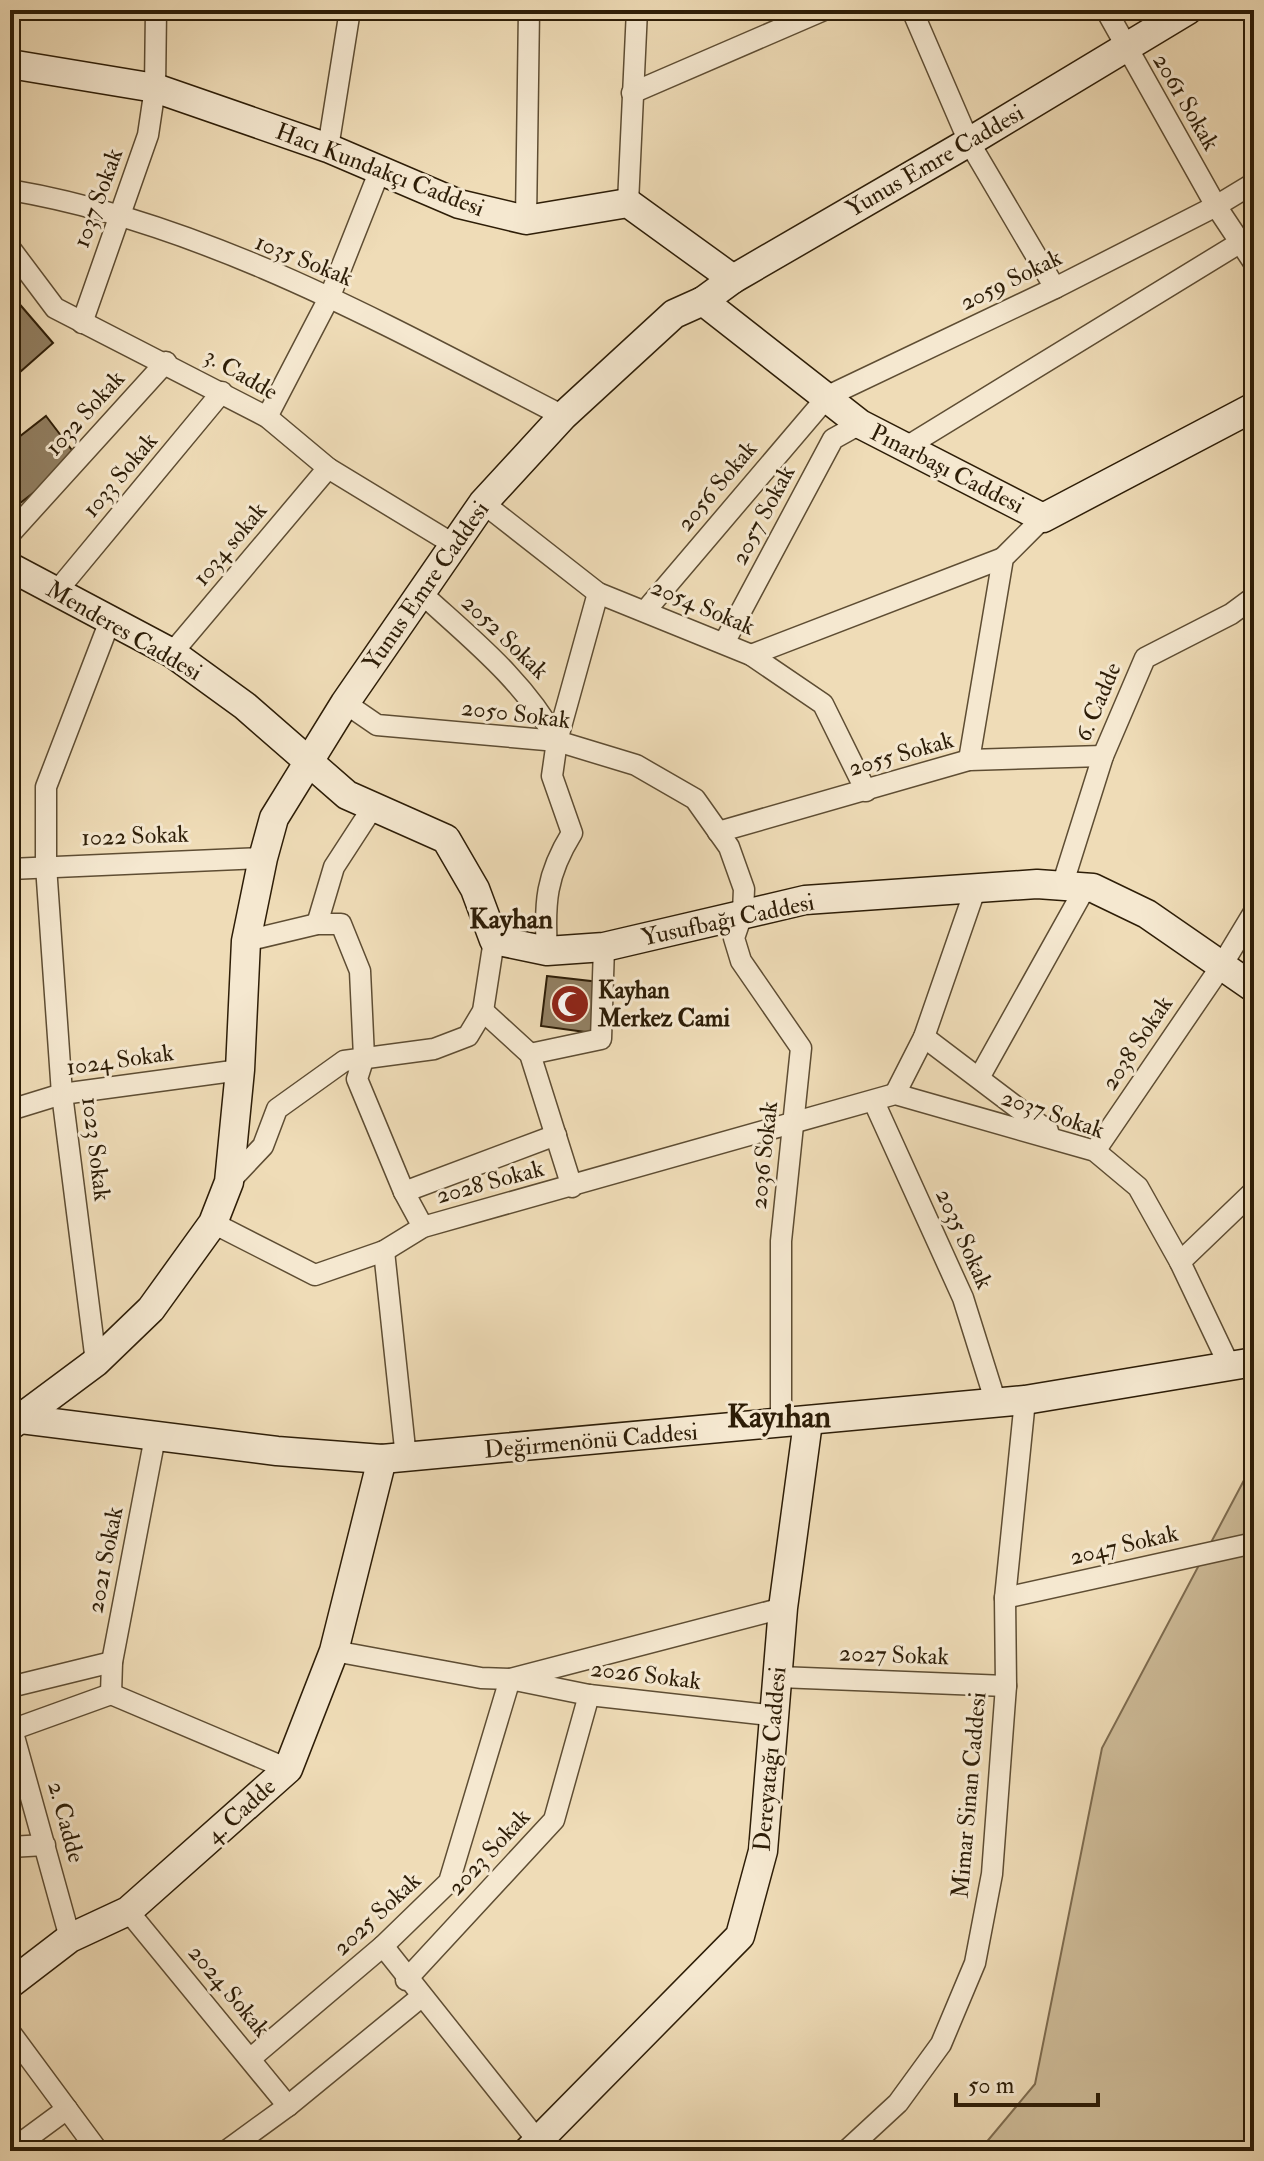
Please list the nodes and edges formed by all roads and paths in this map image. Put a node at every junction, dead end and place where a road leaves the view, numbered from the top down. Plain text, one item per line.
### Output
1 (156, 10) edge
2 (350, 10) edge
3 (529, 10) edge
4 (637, 10) edge
5 (824, 10) edge
6 (912, 10) edge
7 (1106, 10) edge
8 (1188, 10) edge
9 (1125, 47) junction
10 (10, 64) edge
11 (155, 88) junction
12 (632, 93) junction
13 (969, 142) junction
14 (328, 148) junction
15 (380, 170) junction
16 (1254, 183) edge
17 (10, 190) edge
18 (628, 203) junction
19 (1216, 206) junction
20 (119, 214) junction
21 (526, 220) junction
22 (1241, 242) junction
23 (10, 248) edge
24 (1254, 263) edge
25 (733, 279) junction
26 (1055, 288) junction
27 (330, 296) junction
28 (703, 301) junction
29 (82, 323) junction
30 (166, 362) junction
31 (222, 392) junction
32 (828, 396) junction
33 (1254, 407) edge
34 (563, 416) junction
35 (267, 417) junction
36 (860, 424) junction
37 (903, 449) junction
38 (328, 468) junction
39 (483, 503) junction
40 (1043, 518) junction
41 (10, 534) edge
42 (453, 544) junction
43 (1003, 558) junction
44 (10, 567) edge
45 (57, 591) junction
46 (420, 592) junction
47 (598, 593) junction
48 (1254, 597) edge
49 (646, 610) junction
50 (111, 618) junction
51 (724, 643) junction
52 (172, 653) junction
53 (751, 655) junction
54 (345, 703) junction
55 (557, 741) junction
56 (1103, 756) junction
57 (309, 760) junction
58 (969, 760) junction
59 (866, 791) junction
60 (373, 807) junction
61 (718, 832) junction
62 (263, 858) junction
63 (46, 866) junction
64 (10, 869) edge
65 (1074, 887) junction
66 (975, 890) junction
67 (743, 912) junction
68 (1254, 912) edge
69 (317, 924) junction
70 (494, 940) junction
71 (246, 941) junction
72 (604, 947) junction
73 (547, 951) junction
74 (1222, 965) junction
75 (1254, 988) edge
76 (483, 1011) junction
77 (924, 1037) junction
78 (530, 1054) junction
79 (364, 1057) junction
80 (240, 1070) junction
81 (979, 1078) junction
82 (62, 1094) junction
83 (895, 1094) junction
84 (874, 1102) junction
85 (10, 1110) edge
86 (794, 1121) junction
87 (556, 1135) junction
88 (1059, 1139) junction
89 (1095, 1151) junction
90 (229, 1182) junction
91 (572, 1187) junction
92 (1254, 1191) edge
93 (404, 1192) junction
94 (213, 1223) junction
95 (423, 1227) junction
96 (384, 1251) junction
97 (1180, 1262) junction
98 (96, 1362) junction
99 (1242, 1364) edge
100 (995, 1400) junction
101 (1025, 1400) junction
102 (15, 1423) edge
103 (794, 1423) junction
104 (155, 1437) junction
105 (394, 1458) junction
106 (1254, 1543) edge
107 (1005, 1598) junction
108 (783, 1608) junction
109 (334, 1651) junction
110 (112, 1662) junction
111 (779, 1677) junction
112 (510, 1679) junction
113 (1006, 1686) junction
114 (10, 1687) edge
115 (111, 1694) junction
116 (589, 1695) junction
117 (777, 1716) junction
118 (12, 1725) edge
119 (288, 1769) junction
120 (45, 1845) junction
121 (10, 1847) edge
122 (128, 1911) junction
123 (70, 1938) junction
124 (383, 1946) junction
125 (406, 1980) junction
126 (10, 1984) edge
127 (421, 1997) junction
128 (10, 2032) edge
129 (251, 2058) junction
130 (288, 2106) junction
131 (67, 2109) junction
132 (537, 2148) edge
133 (10, 2151) edge
134 (98, 2151) edge
135 (226, 2151) edge
136 (846, 2151) edge

1 - 11 street, 1037 Sokak
2 - 14 street
3 - 21 street
4 - 12 street
5 - 12 street
6 - 13 street
7 - 9 street, 2061 Sokak
8 - 9 street, Yunus Emre Caddesi
9 - 13 street, Yunus Emre Caddesi
9 - 19 street, 2061 Sokak
10 - 11 street, Hacı Kundakçı Caddesi
11 - 14 street, Hacı Kundakçı Caddesi
11 - 20 street, 1037 Sokak
12 - 18 street
13 - 25 street, Yunus Emre Caddesi
13 - 26 street
14 - 15 street, Hacı Kundakçı Caddesi
15 - 21 street, Hacı Kundakçı Caddesi
15 - 27 street
16 - 19 street, 2059 Sokak
17 - 20 street, 1035 Sokak
18 - 21 street, Hacı Kundakçı Caddesi
18 - 25 street
19 - 22 street, 2061 Sokak
19 - 26 street, 2059 Sokak
20 - 27 street, 1035 Sokak
20 - 29 street, 1037 Sokak
22 - 24 street, 2061 Sokak
22 - 37 street
23 - 29 street, 3. Cadde
25 - 28 street, Yunus Emre Caddesi
26 - 32 street, 2059 Sokak
27 - 34 street, 1035 Sokak
27 - 35 street
28 - 32 street, Pınarbaşı Caddesi
28 - 34 street, Yunus Emre Caddesi
29 - 30 street, 3. Cadde
30 - 31 street, 3. Cadde
30 - 41 street, 1032 Sokak
31 - 35 street, 3. Cadde
31 - 45 street, 1033 Sokak
32 - 36 street, Pınarbaşı Caddesi
32 - 49 street, 2056 Sokak
33 - 40 street, Pınarbaşı Caddesi
34 - 39 street, Yunus Emre Caddesi
35 - 38 street, 3. Cadde
36 - 37 street, Pınarbaşı Caddesi
36 - 51 street, 2057 Sokak
37 - 40 street, Pınarbaşı Caddesi
38 - 42 street, 3. Cadde
38 - 52 street, 1034 sokak
39 - 42 street, Yunus Emre Caddesi
39 - 47 street, 2054 Sokak
40 - 43 street
42 - 46 street, Yunus Emre Caddesi
43 - 53 street
43 - 58 street
44 - 45 street, Menderes Caddesi
45 - 50 street, Menderes Caddesi
46 - 54 street, Yunus Emre Caddesi
46 - 55 street, 2052 Sokak
47 - 49 street, 2054 Sokak
47 - 55 street
48 - 56 street, 6. Cadde
49 - 51 street, 2054 Sokak
50 - 52 street, Menderes Caddesi
50 - 63 street, 1023 Sokak
51 - 53 street, 2054 Sokak
52 - 57 street, Menderes Caddesi
53 - 59 street, 2054 Sokak
54 - 55 street, 2050 Sokak
54 - 57 street, Yunus Emre Caddesi
55 - 61 street, 2050 Sokak
55 - 73 street
56 - 58 street, 2055 Sokak
56 - 65 street, 6. Cadde
57 - 60 street
57 - 62 street, Yunus Emre Caddesi
58 - 59 street, 2055 Sokak
59 - 61 street, 2055 Sokak
60 - 69 street
60 - 70 street
61 - 67 street, 2050 Sokak
62 - 63 street, 1022 Sokak
62 - 71 street, Yunus Emre Caddesi
63 - 64 street, 1022 Sokak
63 - 82 street, 1023 Sokak
65 - 66 street, Yusufbağı Caddesi
65 - 74 street, Yusufbağı Caddesi
65 - 81 street, 6. Cadde
66 - 67 street, Yusufbağı Caddesi
66 - 77 street
67 - 72 street, Yusufbağı Caddesi
67 - 86 street, 2036 Sokak
68 - 74 street, 2038 Sokak
69 - 71 street
69 - 79 street
70 - 73 street, Yusufbağı Caddesi
70 - 76 street
71 - 80 street, Yunus Emre Caddesi
72 - 73 street, Yusufbağı Caddesi
72 - 78 street
74 - 75 street, Yusufbağı Caddesi
74 - 89 street, 2038 Sokak
76 - 78 street
76 - 79 street
77 - 81 street
77 - 83 street
78 - 87 street
79 - 90 street
79 - 93 street
80 - 82 street, 1024 Sokak
80 - 90 street, Yunus Emre Caddesi
81 - 88 street
82 - 85 street, 1024 Sokak
82 - 98 street, 1023 Sokak
83 - 84 street
83 - 88 street, 2037 Sokak
84 - 86 street
84 - 100 street, 2035 Sokak
86 - 91 street, 2028 Sokak
86 - 103 street, 2036 Sokak
87 - 91 street
87 - 93 street
88 - 89 street, 2037 Sokak
89 - 97 street, 2037 Sokak
90 - 94 street, Yunus Emre Caddesi
91 - 95 street, 2028 Sokak
92 - 97 street
93 - 95 street
94 - 96 street, 2028 Sokak
94 - 98 street, Yunus Emre Caddesi
95 - 96 street, 2028 Sokak
96 - 105 street
97 - 99 street, 2037 Sokak
98 - 102 street, Yunus Emre Caddesi
99 - 101 street, Değirmenönü Caddesi
100 - 101 street, Değirmenönü Caddesi
100 - 103 street, Değirmenönü Caddesi
101 - 107 street, Mimar Sinan Caddesi
102 - 104 street, Değirmenönü Caddesi
103 - 105 street, Değirmenönü Caddesi
103 - 108 street, Dereyatağı Caddesi
104 - 105 street, Değirmenönü Caddesi
104 - 110 street, 2021 Sokak
105 - 109 street, 4. Cadde
106 - 107 street, 2047 Sokak
107 - 113 street, Mimar Sinan Caddesi
108 - 111 street, Dereyatağı Caddesi
108 - 112 street
109 - 112 street
109 - 119 street, 4. Cadde
110 - 114 street
110 - 115 street, 2021 Sokak
111 - 113 street, 2027 Sokak
111 - 117 street, Dereyatağı Caddesi
112 - 116 street, 2026 Sokak
112 - 124 street, 2025 Sokak
113 - 136 street, Mimar Sinan Caddesi
115 - 118 street
115 - 119 street
116 - 117 street, 2026 Sokak
116 - 125 street, 2023 Sokak
117 - 132 street, Dereyatağı Caddesi
118 - 120 street, 2. Cadde
119 - 122 street, 4. Cadde
120 - 121 street
120 - 123 street, 2. Cadde
122 - 123 street, 4. Cadde
122 - 129 street, 2024 Sokak
123 - 126 street, 4. Cadde
124 - 125 street
124 - 129 street, 2025 Sokak
125 - 127 street
127 - 130 street
127 - 132 street
128 - 131 street
129 - 130 street, 2024 Sokak
130 - 135 street
131 - 133 street
131 - 134 street

